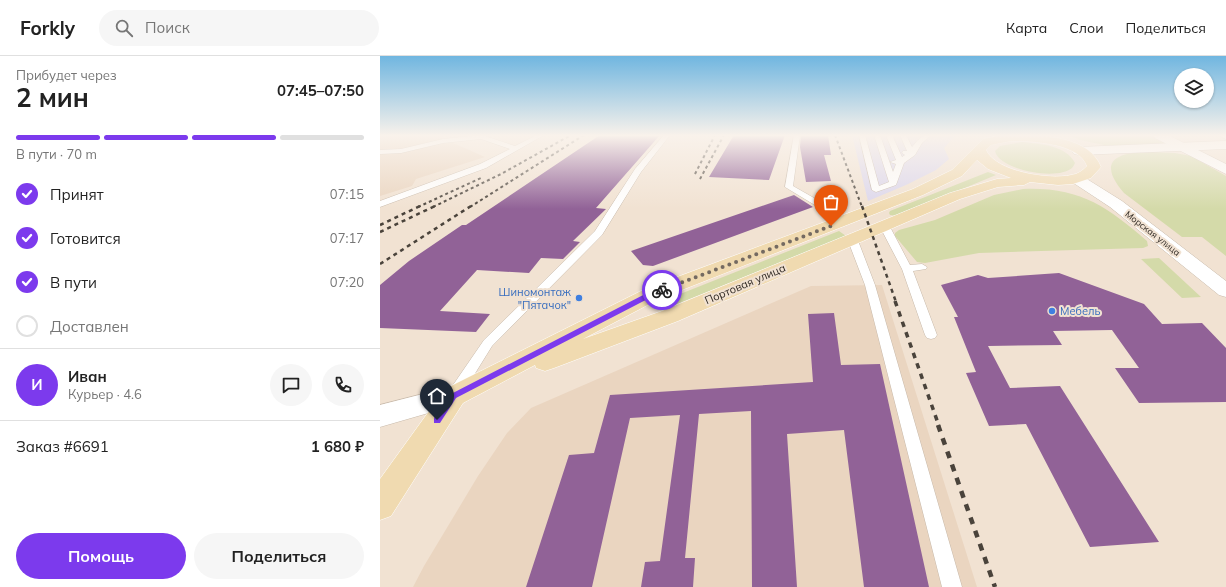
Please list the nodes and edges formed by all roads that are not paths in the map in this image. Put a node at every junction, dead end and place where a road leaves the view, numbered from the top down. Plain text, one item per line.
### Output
1 (494, 160) edge
2 (647, 160) edge
3 (793, 160) edge
4 (868, 160) edge
5 (904, 160) edge
6 (969, 160) edge
7 (985, 160) edge
8 (1091, 160) edge
9 (1206, 160) edge
10 (886, 162) joint
11 (901, 162) junction
12 (1226, 170) edge
13 (1077, 179) junction
14 (1038, 180) junction
15 (893, 183) junction
16 (380, 204) edge
17 (884, 225) junction
18 (849, 229) junction
19 (922, 267) dead end
20 (907, 269) junction
21 (1226, 291) edge
22 (652, 294) junction
23 (670, 316) junction
24 (931, 335) dead end
25 (454, 396) junction
26 (380, 416) edge
27 (380, 505) edge
28 (952, 587) edge

1 - 16 lane
2 - 25 lane
3 - 18 lane
4 - 15 lane
5 - 11 lane
6 - 18 main road, Портовая улица
7 - 14 main road
8 - 13 main road
9 - 12 street
10 - 11 lane
10 - 15 lane
11 - 15 lane
13 - 14 main road
13 - 21 street, Морская улица
14 - 17 main road, Портовая улица
17 - 18 main road, Портовая улица
17 - 20 lane
18 - 22 main road, Портовая улица
18 - 23 main road, Портовая улица
18 - 28 lane
19 - 20 lane
20 - 24 lane
22 - 23 main road
22 - 25 main road, Портовая улица
23 - 25 main road, Портовая улица
25 - 26 street, Портовая улица
25 - 27 main road

